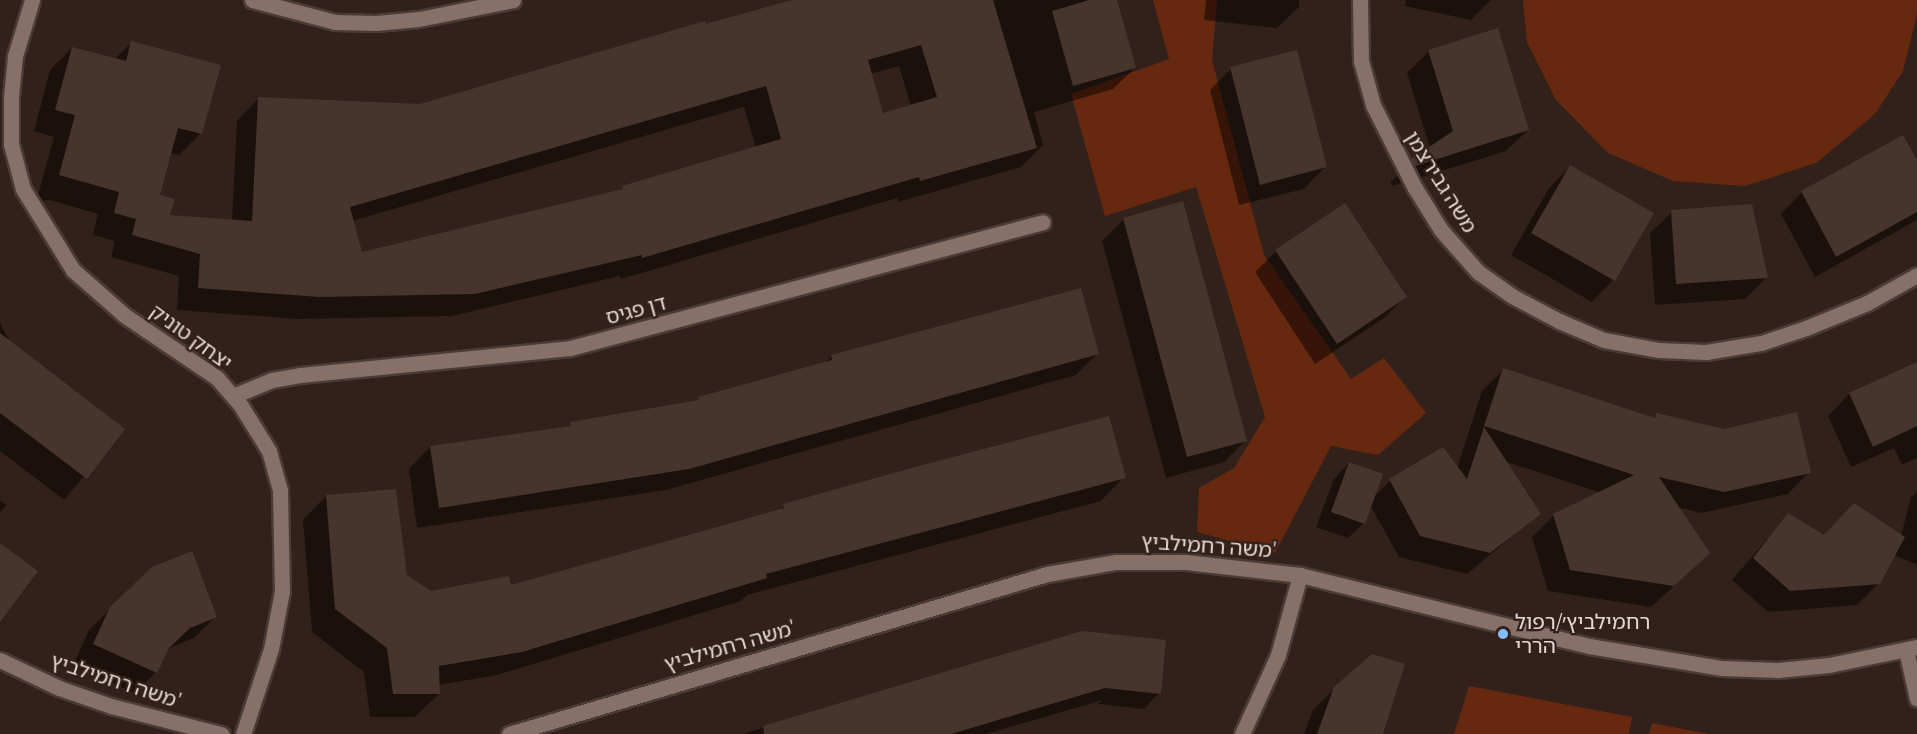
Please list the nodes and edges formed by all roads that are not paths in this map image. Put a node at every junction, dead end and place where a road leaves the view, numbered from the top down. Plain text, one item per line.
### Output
1 (32, 0) edge
2 (252, 0) edge
3 (513, 0) edge
4 (1360, 0) edge
5 (1042, 222) dead end
6 (1917, 275) edge
7 (232, 396) junction
8 (1300, 575) junction
9 (1912, 649) edge
10 (0, 660) edge
11 (1917, 699) edge
12 (221, 734) edge
13 (243, 734) edge
14 (509, 734) edge
15 (1242, 734) edge

1 - 7 street, יצחק טוניק
2 - 3 street
4 - 6 street, משה גבירצמן
5 - 7 street, דן פגיס
7 - 13 street, יצחק טוניק
8 - 9 street, משה רחמילביץ'
8 - 14 street, משה רחמילביץ'
8 - 15 street
9 - 11 street
10 - 12 street, משה רחמילביץ'

